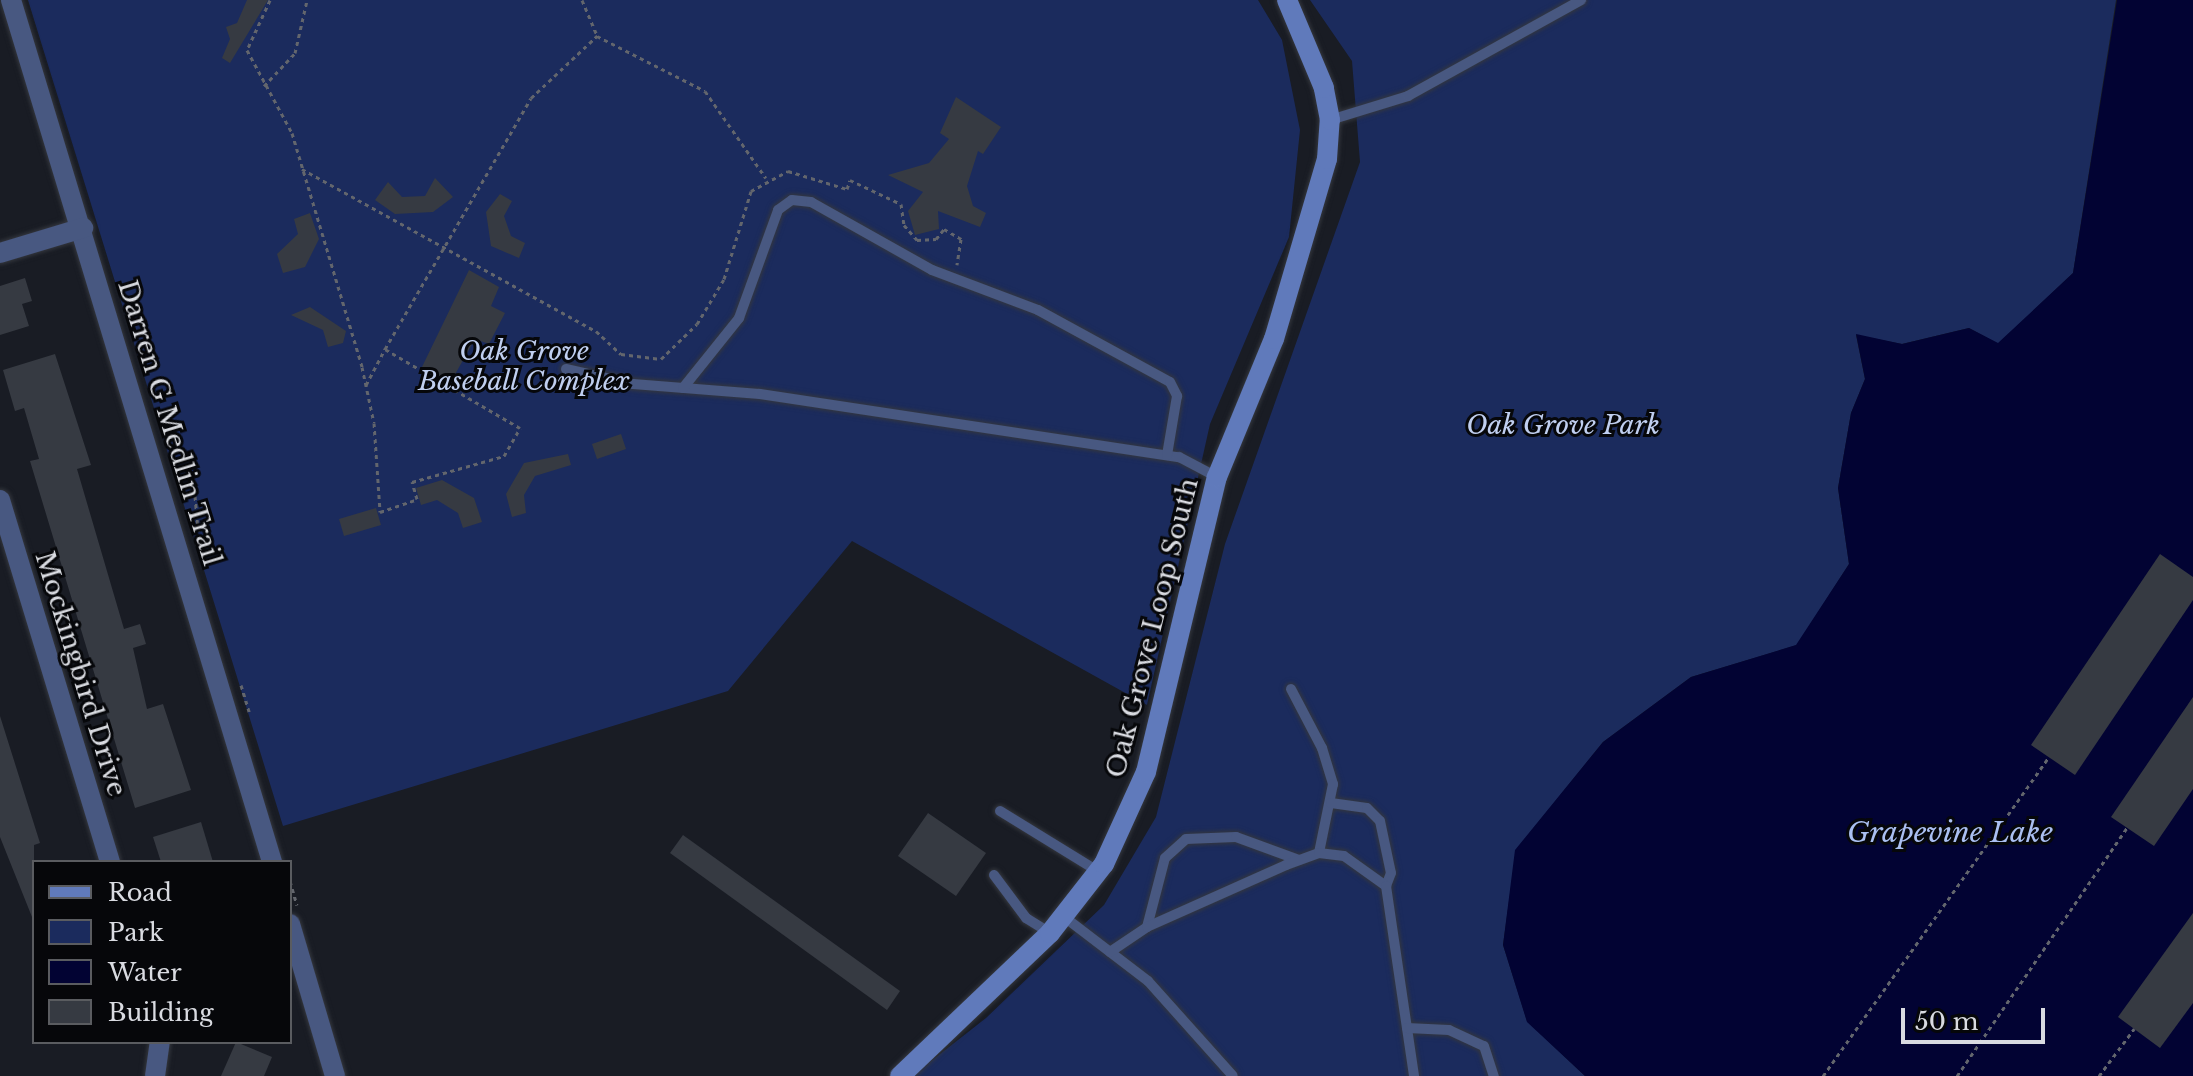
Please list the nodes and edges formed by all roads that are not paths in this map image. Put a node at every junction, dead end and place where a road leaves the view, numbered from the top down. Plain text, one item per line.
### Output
1 (11, 0) edge
2 (1287, 0) edge
3 (1581, 0) edge
4 (1330, 120) junction
5 (83, 228) junction
6 (0, 253) edge
7 (566, 369) dead end
8 (683, 388) junction
9 (1167, 455) junction
10 (1217, 477) junction
11 (0, 500) edge
12 (7, 547) edge
13 (1291, 689) dead end
14 (1331, 803) junction
15 (1000, 811) dead end
16 (1319, 853) junction
17 (109, 860) edge
18 (271, 860) edge
19 (1299, 860) junction
20 (1099, 872) junction
21 (994, 875) dead end
22 (1386, 886) junction
23 (1063, 916) junction
24 (1147, 927) junction
25 (292, 931) edge
26 (1050, 933) junction
27 (1110, 952) junction
28 (1407, 1028) junction
29 (160, 1044) edge
30 (155, 1076) edge
31 (335, 1076) edge
32 (900, 1076) edge
33 (1233, 1076) edge
34 (1414, 1076) edge
35 (1494, 1076) edge

1 - 5 street, Darren G Medlin Trail
2 - 4 street
3 - 4 lane
4 - 10 street, Oak Grove Loop South
5 - 6 street
5 - 18 street, Darren G Medlin Trail
7 - 8 lane
8 - 9 lane
8 - 9 lane
9 - 10 lane
10 - 20 street, Oak Grove Loop South
11 - 12 street, Mockingbird Drive
12 - 17 street, Mockingbird Drive
13 - 14 lane
14 - 16 lane
14 - 22 lane
15 - 20 lane
16 - 19 lane
16 - 22 lane
19 - 24 lane
19 - 24 lane
20 - 23 street, Oak Grove Loop South
21 - 26 lane
22 - 28 lane
23 - 26 street, Oak Grove Loop South
23 - 27 lane
24 - 27 lane
25 - 31 street
26 - 32 street, Oak Grove Loop South
27 - 33 lane
28 - 34 lane
28 - 35 lane
29 - 30 street

